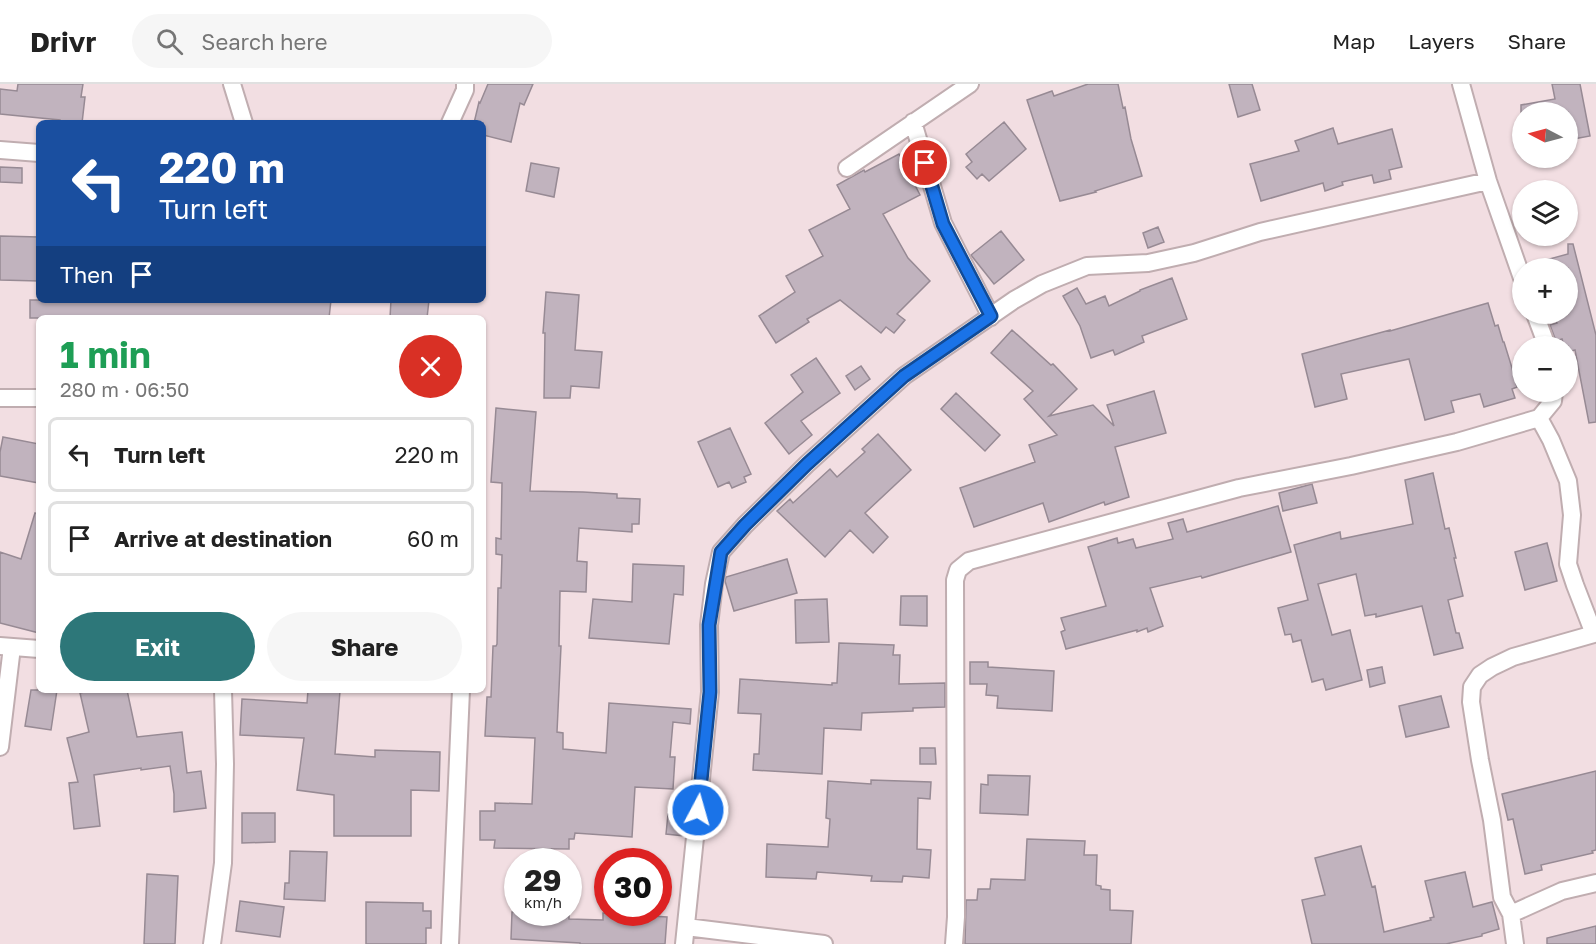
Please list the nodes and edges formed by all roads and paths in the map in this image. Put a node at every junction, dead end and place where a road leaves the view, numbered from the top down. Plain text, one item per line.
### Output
1 (232, 84) edge
2 (465, 84) edge
3 (970, 84) edge
4 (1461, 84) edge
5 (243, 120) edge
6 (451, 120) edge
7 (913, 122) junction
8 (0, 150) edge
9 (36, 153) edge
10 (847, 168) dead end
11 (1488, 181) junction
12 (1515, 258) edge
13 (991, 316) junction
14 (0, 398) edge
15 (36, 398) edge
16 (1553, 402) edge
17 (1539, 418) junction
18 (6, 646) edge
19 (36, 649) edge
20 (224, 693) edge
21 (461, 693) edge
22 (0, 747) edge
23 (1596, 883) edge
24 (1511, 915) junction
25 (685, 936) edge
26 (213, 944) edge
27 (450, 944) edge
28 (824, 944) edge
29 (954, 944) edge
30 (1515, 944) edge

1 - 5 street
2 - 6 street
3 - 7 street
4 - 11 street
7 - 10 street
7 - 13 street
8 - 9 street
11 - 12 street
11 - 13 street
13 - 25 street
14 - 15 street
16 - 17 street
17 - 24 street
17 - 29 street
18 - 19 street
18 - 22 street
20 - 26 street
21 - 27 street
23 - 24 street
24 - 30 street
25 - 28 street

